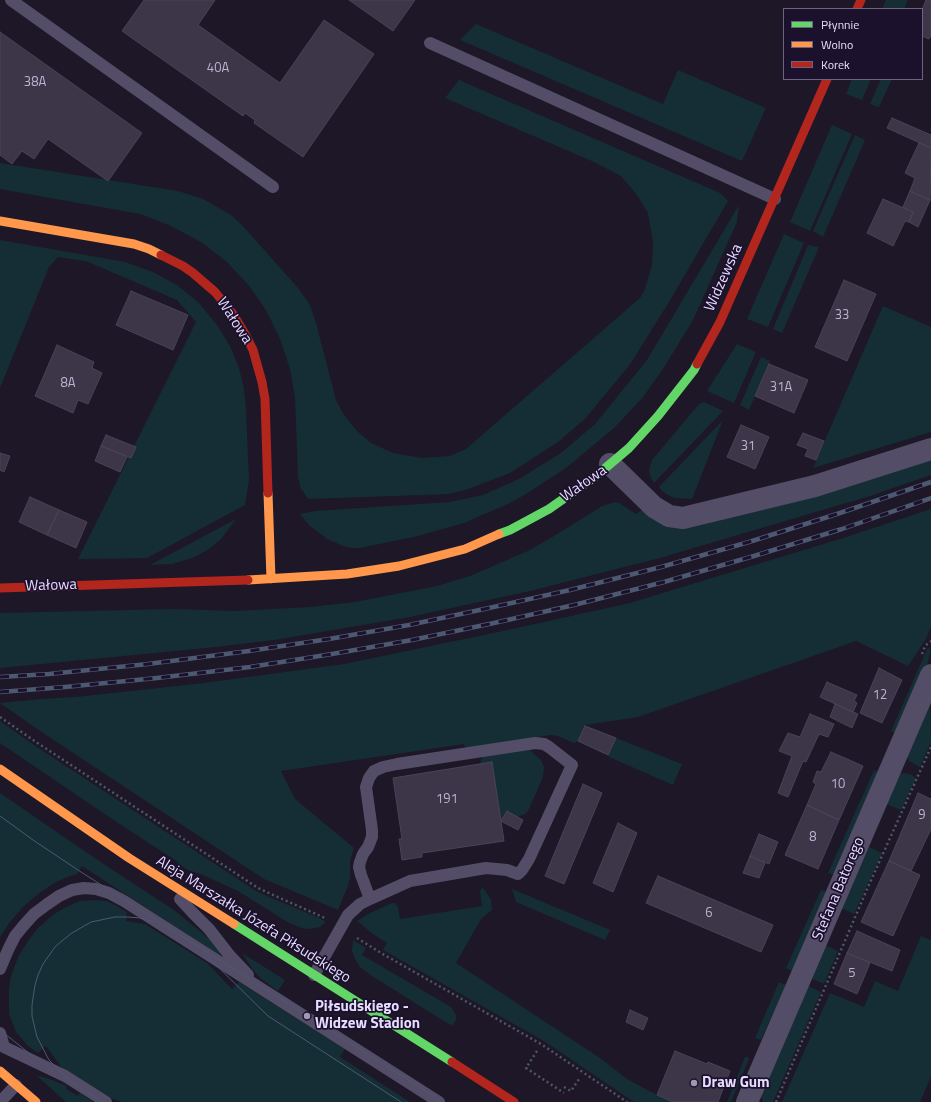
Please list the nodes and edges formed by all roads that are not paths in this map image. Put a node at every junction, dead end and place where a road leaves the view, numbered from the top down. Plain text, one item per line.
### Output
1 (11, 0) edge
2 (430, 43) dead end
3 (827, 80) edge
4 (273, 187) dead end
5 (775, 199) junction
6 (0, 221) edge
7 (931, 449) edge
8 (610, 464) junction
9 (270, 579) junction
10 (0, 588) edge
11 (931, 675) edge
12 (0, 769) edge
13 (166, 882) junction
14 (370, 899) junction
15 (0, 969) edge
16 (314, 975) junction
17 (270, 994) junction
18 (0, 1033) edge
19 (2, 1049) edge
20 (0, 1071) edge
21 (16, 1085) junction
22 (0, 1102) edge
23 (36, 1102) edge
24 (106, 1102) edge
25 (439, 1102) edge
26 (514, 1102) edge
27 (747, 1102) edge

1 - 4 lane
2 - 5 lane
3 - 5 street, Widzewska
5 - 8 street, Widzewska
6 - 9 street, Wałowa
7 - 8 street, Wałowa
8 - 9 street, Wałowa
9 - 10 street, Wałowa
11 - 27 street, Stefana Batorego
12 - 13 street, Aleja Marszałka Józefa Piłsudskiego
13 - 16 street, Aleja Marszałka Józefa Piłsudskiego
13 - 17 lane
14 - 14 lane
14 - 16 lane
15 - 17 lane
16 - 26 street, Aleja Marszałka Józefa Piłsudskiego
17 - 25 lane
18 - 19 lane
19 - 24 lane
20 - 21 street
21 - 22 lane
21 - 23 street

